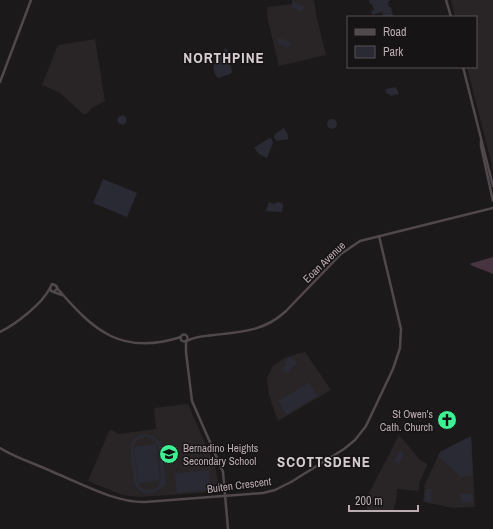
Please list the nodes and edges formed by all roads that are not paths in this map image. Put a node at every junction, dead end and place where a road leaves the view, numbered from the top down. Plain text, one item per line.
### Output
1 (31, 0) edge
2 (446, 0) edge
3 (451, 16) edge
4 (463, 68) edge
5 (0, 82) edge
6 (481, 141) junction
7 (493, 186) edge
8 (493, 201) edge
9 (493, 208) edge
10 (379, 236) junction
11 (50, 288) junction
12 (57, 288) junction
13 (54, 292) junction
14 (43, 297) junction
15 (65, 297) junction
16 (0, 332) edge
17 (187, 336) junction
18 (181, 337) junction
19 (199, 337) junction
20 (170, 340) junction
21 (182, 341) junction
22 (187, 341) junction
23 (186, 352) junction
24 (0, 448) edge
25 (225, 496) junction
26 (228, 529) edge

1 - 5 street
2 - 3 street
4 - 6 street
6 - 7 street
6 - 8 street
9 - 10 street, Eoan Avenue
10 - 19 street, Eoan Avenue
10 - 25 street, Buiten Crescent
11 - 12 street
11 - 13 street
11 - 14 street
12 - 13 street
12 - 15 street
13 - 14 street
13 - 15 street
14 - 16 street
15 - 20 street
17 - 18 street, Eoan Avenue
17 - 19 street, Eoan Avenue
17 - 22 street
18 - 20 street
18 - 21 street
19 - 22 street, Eoan Avenue
20 - 21 street
21 - 22 street, Eoan Avenue
21 - 23 street
22 - 23 street
23 - 25 street
24 - 25 street, Buiten Crescent
25 - 26 street

